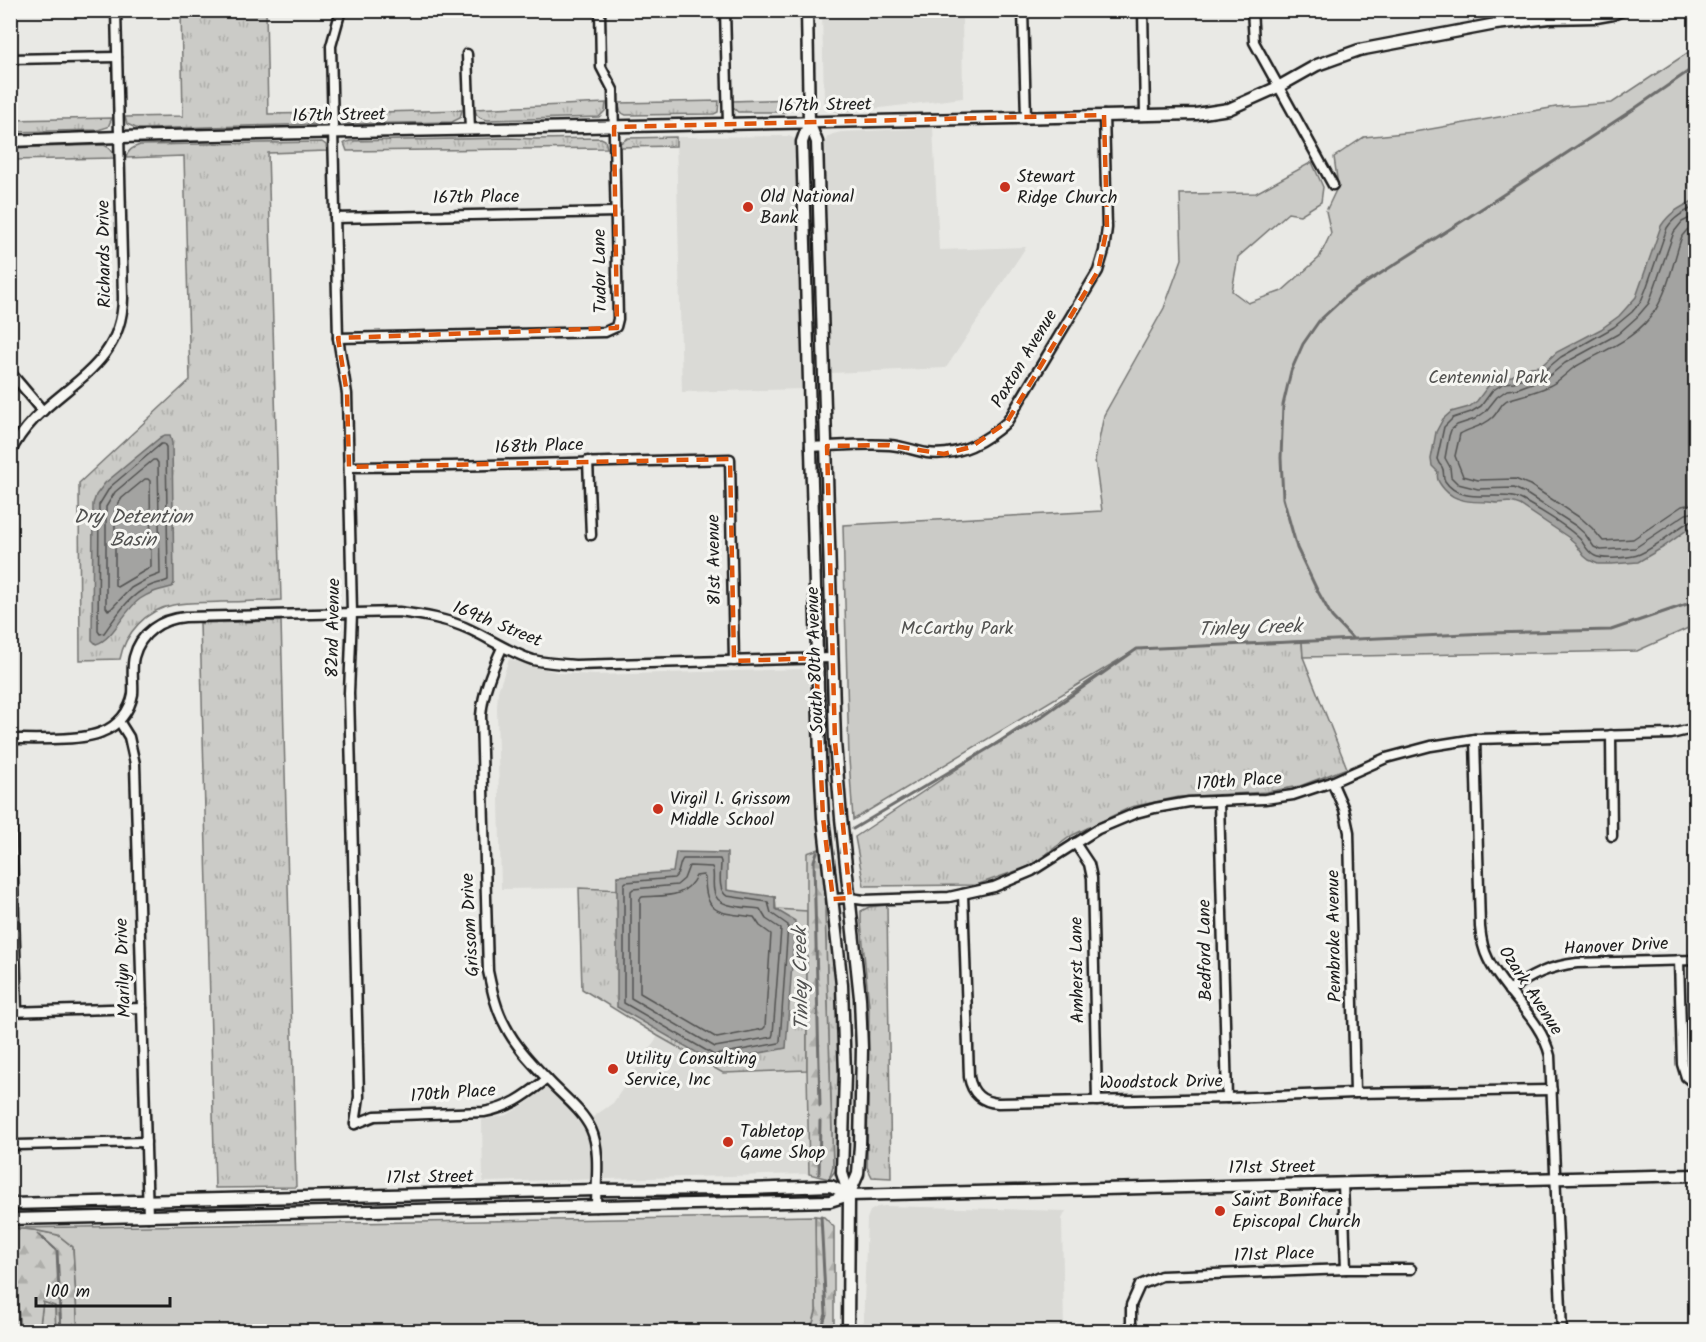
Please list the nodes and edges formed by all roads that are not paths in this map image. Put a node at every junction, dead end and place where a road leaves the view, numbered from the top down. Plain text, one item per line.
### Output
1 (116, 10) edge
2 (341, 10) edge
3 (600, 10) edge
4 (725, 10) edge
5 (807, 10) edge
6 (1023, 10) edge
7 (1143, 10) edge
8 (1252, 10) edge
9 (1622, 10) edge
10 (467, 54) dead end
11 (117, 57) junction
12 (10, 59) edge
13 (1278, 87) junction
14 (1146, 114) junction
15 (1104, 115) junction
16 (1026, 117) junction
17 (809, 122) junction
18 (728, 125) junction
19 (614, 127) junction
20 (470, 130) junction
21 (333, 133) junction
22 (119, 137) junction
23 (10, 141) edge
24 (1332, 185) dead end
25 (616, 212) junction
26 (335, 218) junction
27 (338, 338) junction
28 (10, 372) edge
29 (43, 411) junction
30 (827, 446) junction
31 (810, 447) junction
32 (10, 454) edge
33 (730, 459) joint
34 (588, 461) junction
35 (349, 467) junction
36 (591, 535) dead end
37 (352, 612) junction
38 (502, 648) junction
39 (816, 658) junction
40 (832, 658) junction
41 (734, 661) junction
42 (119, 721) junction
43 (1695, 728) edge
44 (1611, 735) junction
45 (10, 739) edge
46 (1475, 739) junction
47 (10, 782) edge
48 (1332, 782) junction
49 (1219, 801) junction
50 (1612, 836) dead end
51 (1075, 843) junction
52 (963, 894) junction
53 (850, 898) junction
54 (833, 899) junction
55 (1679, 960) junction
56 (1695, 960) edge
57 (1509, 991) junction
58 (142, 1008) junction
59 (14, 1012) edge
60 (547, 1079) junction
61 (1695, 1085) edge
62 (1552, 1090) junction
63 (1354, 1093) junction
64 (1227, 1098) junction
65 (1097, 1101) junction
66 (355, 1124) joint
67 (146, 1142) junction
68 (16, 1145) dead end
69 (1695, 1175) edge
70 (1556, 1178) junction
71 (1343, 1183) junction
72 (596, 1190) junction
73 (849, 1194) junction
74 (148, 1201) junction
75 (10, 1204) edge
76 (596, 1207) junction
77 (148, 1217) junction
78 (10, 1219) edge
79 (1346, 1269) junction
80 (1411, 1269) dead end
81 (848, 1332) edge
82 (1131, 1332) edge
83 (1562, 1332) edge

1 - 11 street, Richards Drive
2 - 21 street, 82nd Avenue
3 - 19 street, Tudor Lane
4 - 18 street
5 - 17 street, South 80th Avenue
6 - 16 street
7 - 14 street
8 - 13 street
9 - 13 street, 167th Street
10 - 20 street
11 - 12 street
11 - 22 street, Richards Drive
13 - 14 street, 167th Street
13 - 24 street
14 - 15 street, 167th Street
15 - 16 street, 167th Street
15 - 30 street, Paxton Avenue
16 - 17 street, 167th Street
17 - 18 street, 167th Street
17 - 30 street, South 80th Avenue
17 - 31 street, South 80th Avenue
18 - 19 street, 167th Street
19 - 20 street, 167th Street
19 - 25 street, Tudor Lane
20 - 21 street, 167th Street
21 - 22 street, 167th Street
21 - 26 street, 82nd Avenue
22 - 23 street, 167th Street
22 - 29 street, Richards Drive
25 - 26 street, 167th Place
25 - 27 street, Tudor Lane
26 - 27 street, 82nd Avenue
27 - 35 street, 82nd Avenue
28 - 29 street
29 - 32 street, Richards Drive
30 - 31 street, Paxton Avenue
30 - 40 street, South 80th Avenue
31 - 39 street, South 80th Avenue
33 - 34 street, 168th Place
33 - 41 street, 81st Avenue
34 - 35 street, 168th Place
34 - 36 street
35 - 37 street, 82nd Avenue
37 - 38 street, 169th Street
37 - 42 street, 169th Street
37 - 66 street, 82nd Avenue
38 - 41 street, 169th Street
38 - 60 street, Grissom Drive
39 - 40 street, 169th Street
39 - 41 street, 169th Street
39 - 54 street, South 80th Avenue
40 - 53 street, South 80th Avenue
42 - 45 street
42 - 58 street, Marilyn Drive
43 - 44 street, 170th Place
44 - 46 street, 170th Place
44 - 50 street
46 - 48 street, 170th Place
46 - 57 street, Ozark Avenue
47 - 59 street
48 - 49 street, 170th Place
48 - 63 street, Pembroke Avenue
49 - 51 street, 170th Place
49 - 64 street, Bedford Lane
51 - 52 street, 170th Place
51 - 65 street, Amherst Lane
52 - 53 street, 170th Place
52 - 65 street, Woodstock Drive
53 - 54 street, 170th Place
53 - 73 street, South 80th Avenue
54 - 73 street, South 80th Avenue
55 - 56 street, Hanover Drive
55 - 57 street, Hanover Drive
55 - 61 street
57 - 62 street, Ozark Avenue
58 - 59 street
58 - 67 street, Marilyn Drive
60 - 66 street, 170th Place
60 - 72 street, Grissom Drive
62 - 63 street, Woodstock Drive
62 - 70 street, Ozark Avenue
63 - 64 street, Woodstock Drive
64 - 65 street, Woodstock Drive
67 - 68 street
67 - 74 street, Marilyn Drive
69 - 70 street, 171st Street
70 - 71 street, 171st Street
70 - 83 street, Ozark Avenue
71 - 73 street, 171st Street
71 - 79 street
72 - 73 street, 171st Street
72 - 74 street, 171st Street
72 - 76 street, Grissom Drive
73 - 76 street, 171st Street
73 - 81 street, South 80th Avenue
74 - 75 street, 171st Street
74 - 77 street, Marilyn Drive
76 - 77 street, 171st Street
77 - 78 street, 171st Street
79 - 80 street, 171st Place
79 - 82 street, 171st Place

